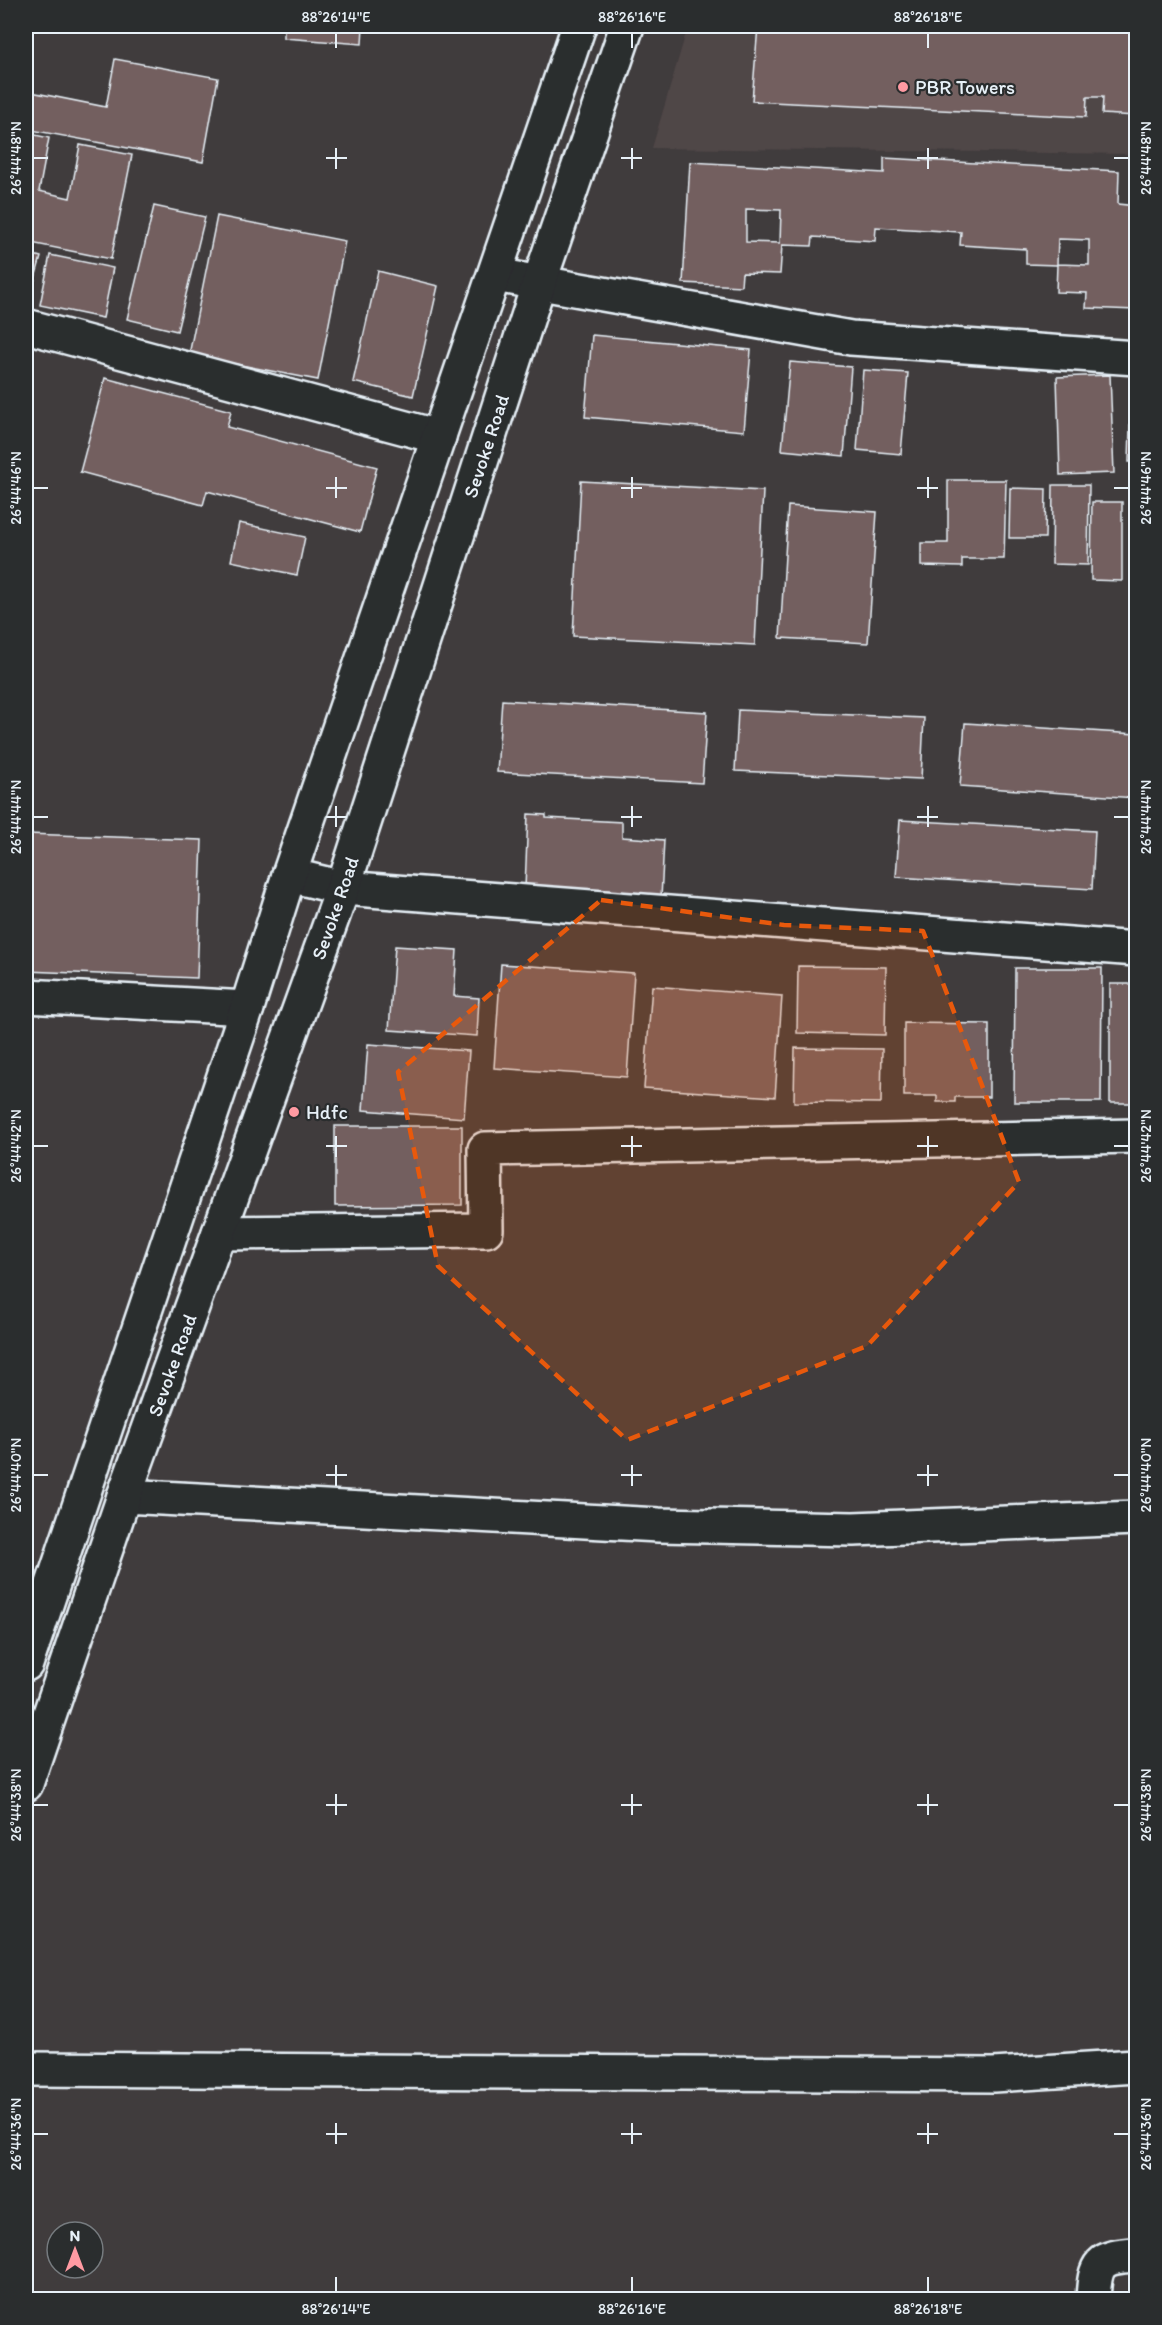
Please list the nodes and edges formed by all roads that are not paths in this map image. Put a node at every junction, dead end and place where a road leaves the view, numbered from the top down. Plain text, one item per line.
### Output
1 (579, 26) edge
2 (627, 26) edge
3 (495, 275) junction
4 (539, 283) junction
5 (26, 326) edge
6 (1137, 358) edge
7 (440, 437) junction
8 (289, 875) junction
9 (343, 888) junction
10 (1137, 949) edge
11 (26, 996) edge
12 (247, 1008) junction
13 (1137, 1136) edge
14 (219, 1233) junction
15 (124, 1496) junction
16 (1137, 1518) edge
17 (26, 1664) edge
18 (26, 1784) edge
19 (1137, 2066) edge
20 (26, 2069) edge
21 (1137, 2255) edge
22 (1093, 2300) edge

1 - 3 street
2 - 4 street, Sevoke Road
3 - 4 street
3 - 7 street
4 - 6 street
4 - 9 street, Sevoke Road
5 - 7 street
7 - 8 street
8 - 9 street
8 - 12 street
9 - 10 street
9 - 14 street, Sevoke Road
11 - 12 street
12 - 17 street
13 - 14 street
14 - 15 street, Sevoke Road
15 - 16 street
15 - 18 street, Sevoke Road
19 - 20 street
21 - 22 street

